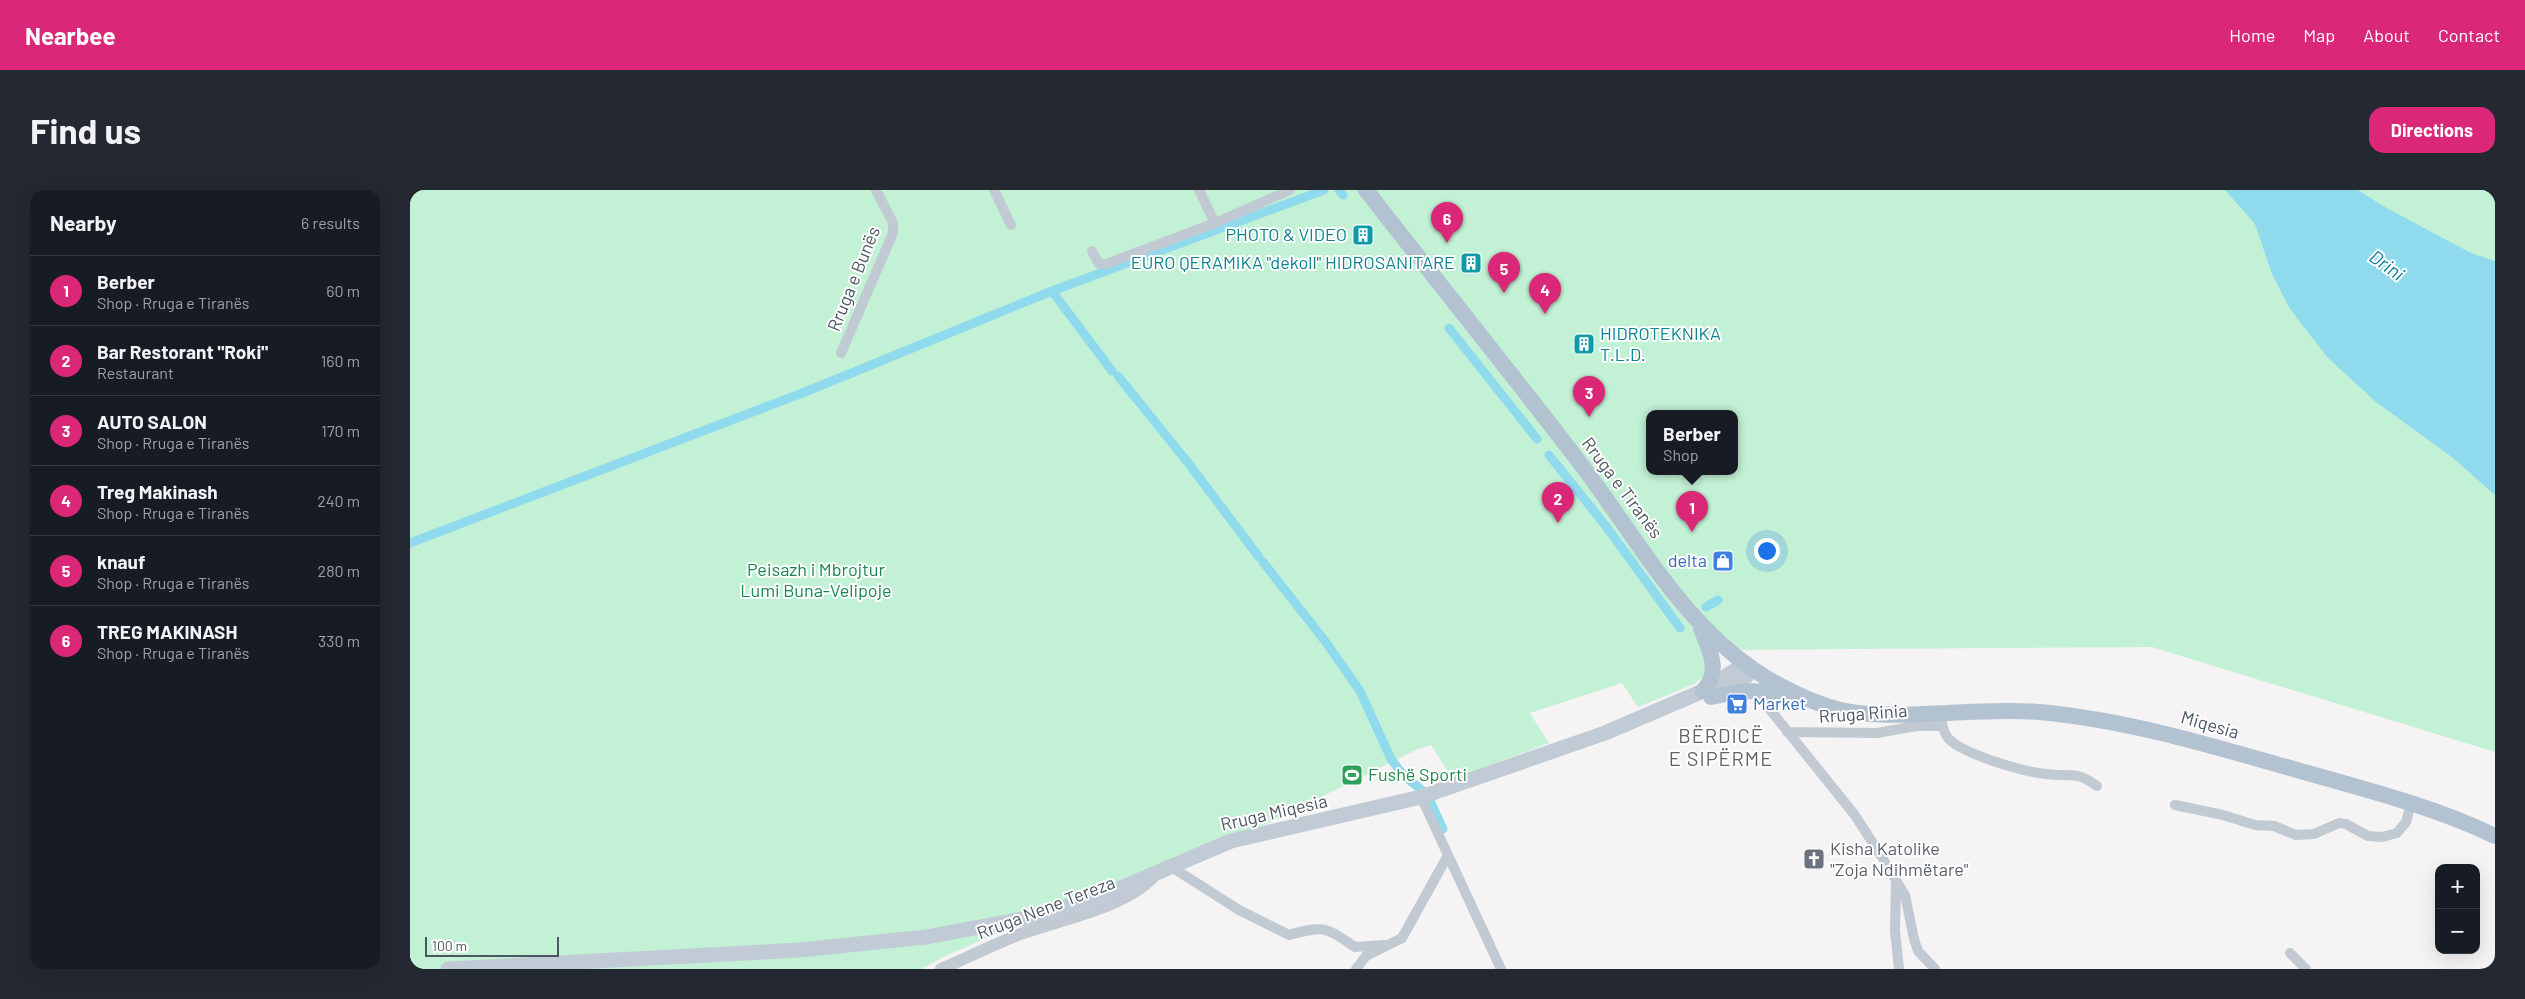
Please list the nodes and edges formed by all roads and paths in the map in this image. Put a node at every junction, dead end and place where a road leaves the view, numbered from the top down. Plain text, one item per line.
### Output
1 (876, 190) edge
2 (994, 190) edge
3 (1199, 190) edge
4 (1290, 190) edge
5 (1366, 190) edge
6 (1215, 223) junction
7 (1011, 225) dead end
8 (1092, 251) dead end
9 (841, 353) dead end
10 (1698, 621) junction
11 (1748, 665) junction
12 (1755, 691) junction
13 (1707, 694) junction
14 (1798, 694) junction
15 (1941, 719) junction
16 (1787, 732) junction
17 (2097, 786) dead end
18 (1422, 796) junction
19 (2411, 804) junction
20 (2175, 805) dead end
21 (2495, 836) edge
22 (1447, 857) junction
23 (1164, 869) junction
24 (1896, 881) junction
25 (1384, 945) junction
26 (2290, 953) dead end
27 (448, 969) edge
28 (941, 969) edge
29 (1356, 969) edge
30 (1501, 969) edge
31 (1899, 969) edge
32 (1935, 969) edge
33 (2306, 969) edge

1 - 9 street, Rruga e Bunës
2 - 7 street
3 - 6 street
4 - 6 street
5 - 10 main road, Rruga e Tiranës
6 - 8 street
10 - 11 main road
10 - 13 main road
11 - 13 main road, Rruga Miqesia
11 - 14 main road
12 - 13 main road
12 - 14 main road
12 - 16 street
13 - 18 main road, Rruga Miqesia
14 - 15 main road, Miqesia
15 - 16 street, Rruga Rinia
15 - 17 street
15 - 19 main road, Miqesia
16 - 24 street
18 - 22 street
18 - 23 main road, Rruga Miqesia
19 - 20 street
19 - 21 main road, Miqesia
22 - 25 street
22 - 30 street
23 - 25 street
23 - 27 main road, Rruga Miqesia
23 - 28 street, Rruga Nene Tereza
24 - 31 street
24 - 32 street
25 - 29 street
26 - 33 street

